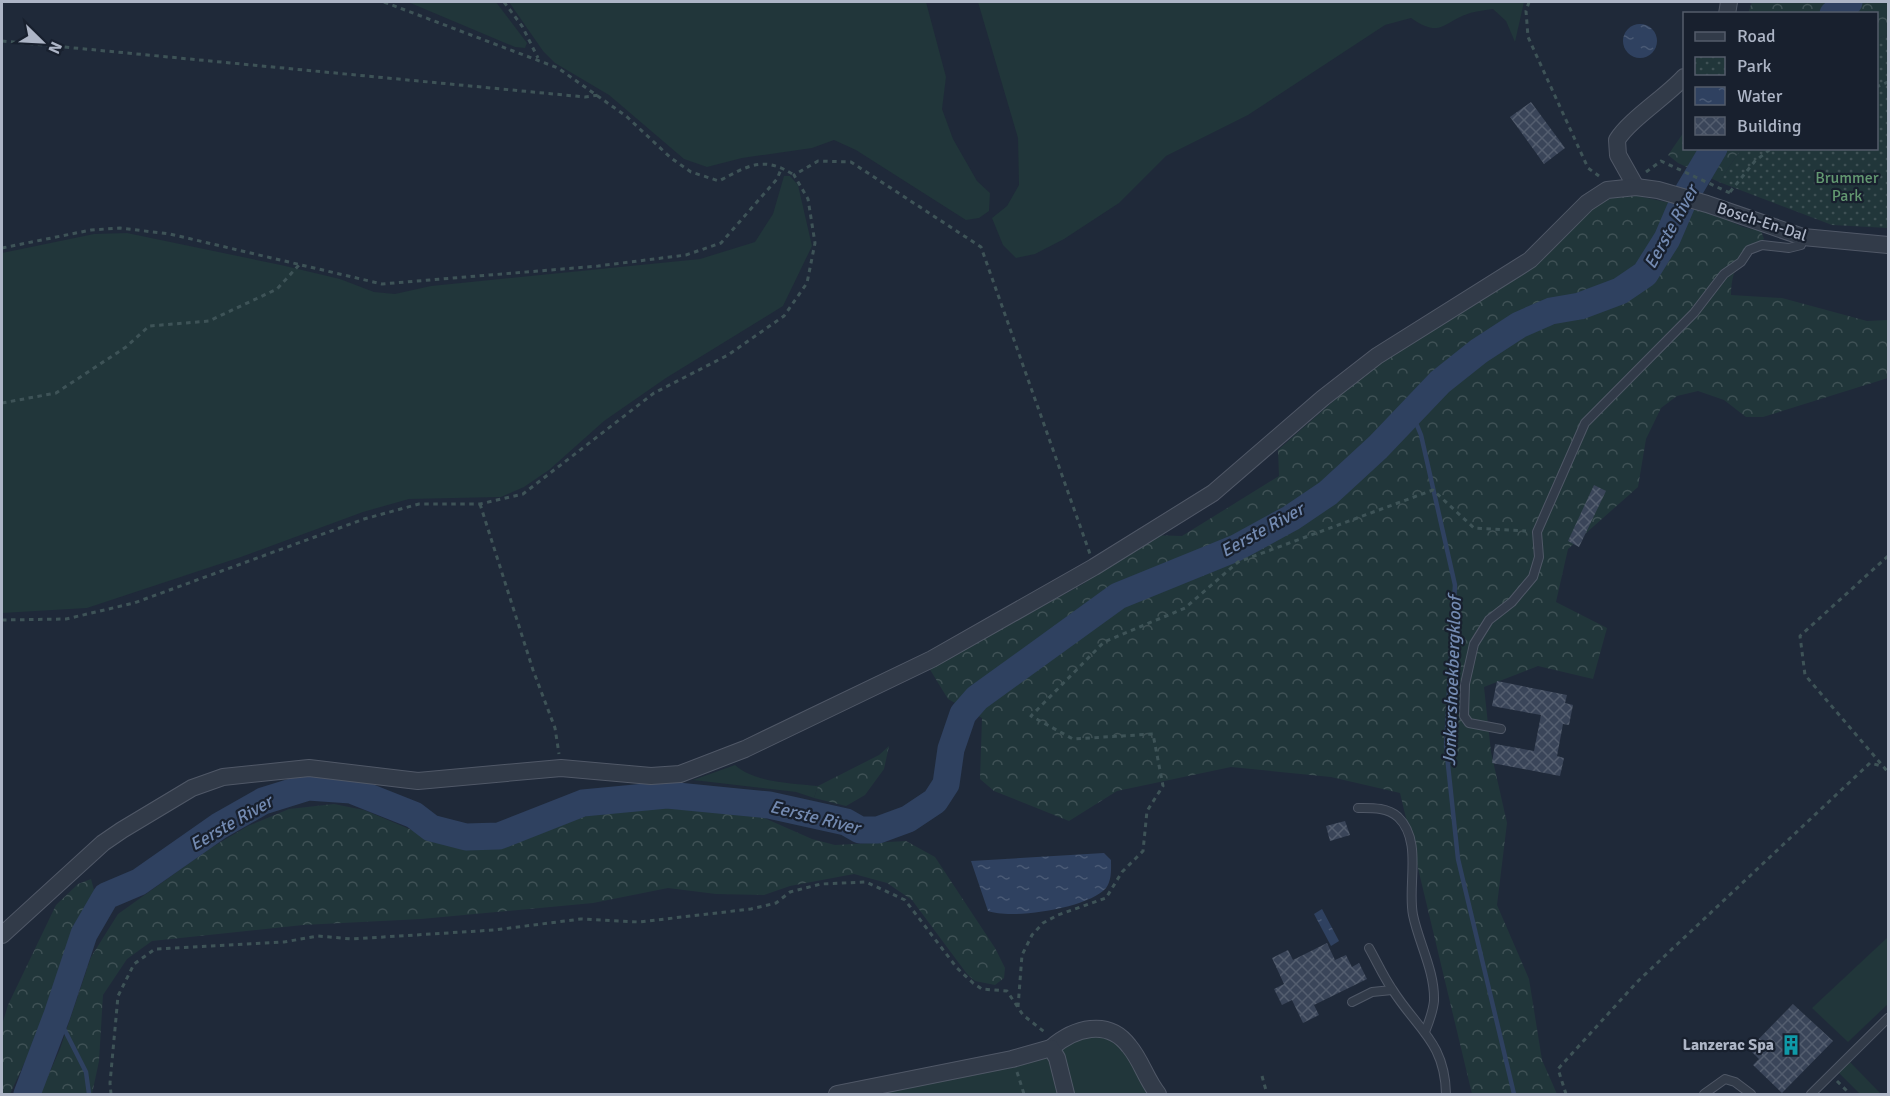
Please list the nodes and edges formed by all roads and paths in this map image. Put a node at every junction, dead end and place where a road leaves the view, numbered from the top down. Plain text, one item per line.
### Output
1 (384, 2) edge
2 (504, 2) edge
3 (1529, 2) edge
4 (2, 41) edge
5 (538, 60) junction
6 (1683, 78) edge
7 (599, 95) junction
8 (1769, 150) edge
9 (782, 167) junction
10 (794, 175) junction
11 (1636, 184) junction
12 (1615, 188) junction
13 (1730, 193) junction
14 (1715, 206) junction
15 (1803, 237) junction
16 (1888, 245) edge
17 (2, 248) edge
18 (299, 265) junction
19 (2, 403) edge
20 (480, 504) junction
21 (1537, 532) junction
22 (1888, 556) edge
23 (1094, 567) junction
24 (2, 620) edge
25 (1501, 729) dead end
26 (1882, 766) junction
27 (561, 768) junction
28 (1888, 772) edge
29 (1358, 808) dead end
30 (2, 935) edge
31 (1369, 948) dead end
32 (1392, 990) junction
33 (1352, 1002) dead end
34 (1018, 1009) junction
35 (1888, 1018) edge
36 (1425, 1032) junction
37 (1056, 1043) junction
38 (1012, 1059) junction
39 (1262, 1076) dead end
40 (1832, 1076) junction
41 (111, 1095) edge
42 (837, 1095) edge
43 (1024, 1095) edge
44 (1066, 1095) edge
45 (1158, 1095) edge
46 (1267, 1095) edge
47 (1446, 1095) edge
48 (1566, 1095) edge
49 (1704, 1095) edge
50 (1751, 1095) edge
51 (1811, 1095) edge
52 (1850, 1095) edge

1 - 5 path
2 - 5 path
3 - 12 path
4 - 7 path
5 - 7 path
6 - 11 street
7 - 9 path
8 - 13 path
9 - 10 path
9 - 18 path
10 - 20 path
10 - 23 path
11 - 12 street, Bosch-En-Dal
11 - 13 path
11 - 14 street, Bosch-En-Dal
12 - 23 street
13 - 14 path
14 - 15 street, Bosch-En-Dal
15 - 16 street, Bosch-En-Dal
15 - 21 lane
17 - 18 path
18 - 19 path
20 - 24 path
20 - 27 path
21 - 25 lane
21 - 34 path
22 - 26 path
23 - 27 street
26 - 28 path
26 - 48 path
27 - 30 street
29 - 36 lane
31 - 32 lane
32 - 33 lane
32 - 36 lane
34 - 37 path
34 - 41 path
35 - 40 lane
36 - 47 lane
37 - 38 street
37 - 44 street
37 - 45 street
38 - 42 street
38 - 43 path
39 - 46 path
40 - 51 lane
40 - 52 path
49 - 50 lane

